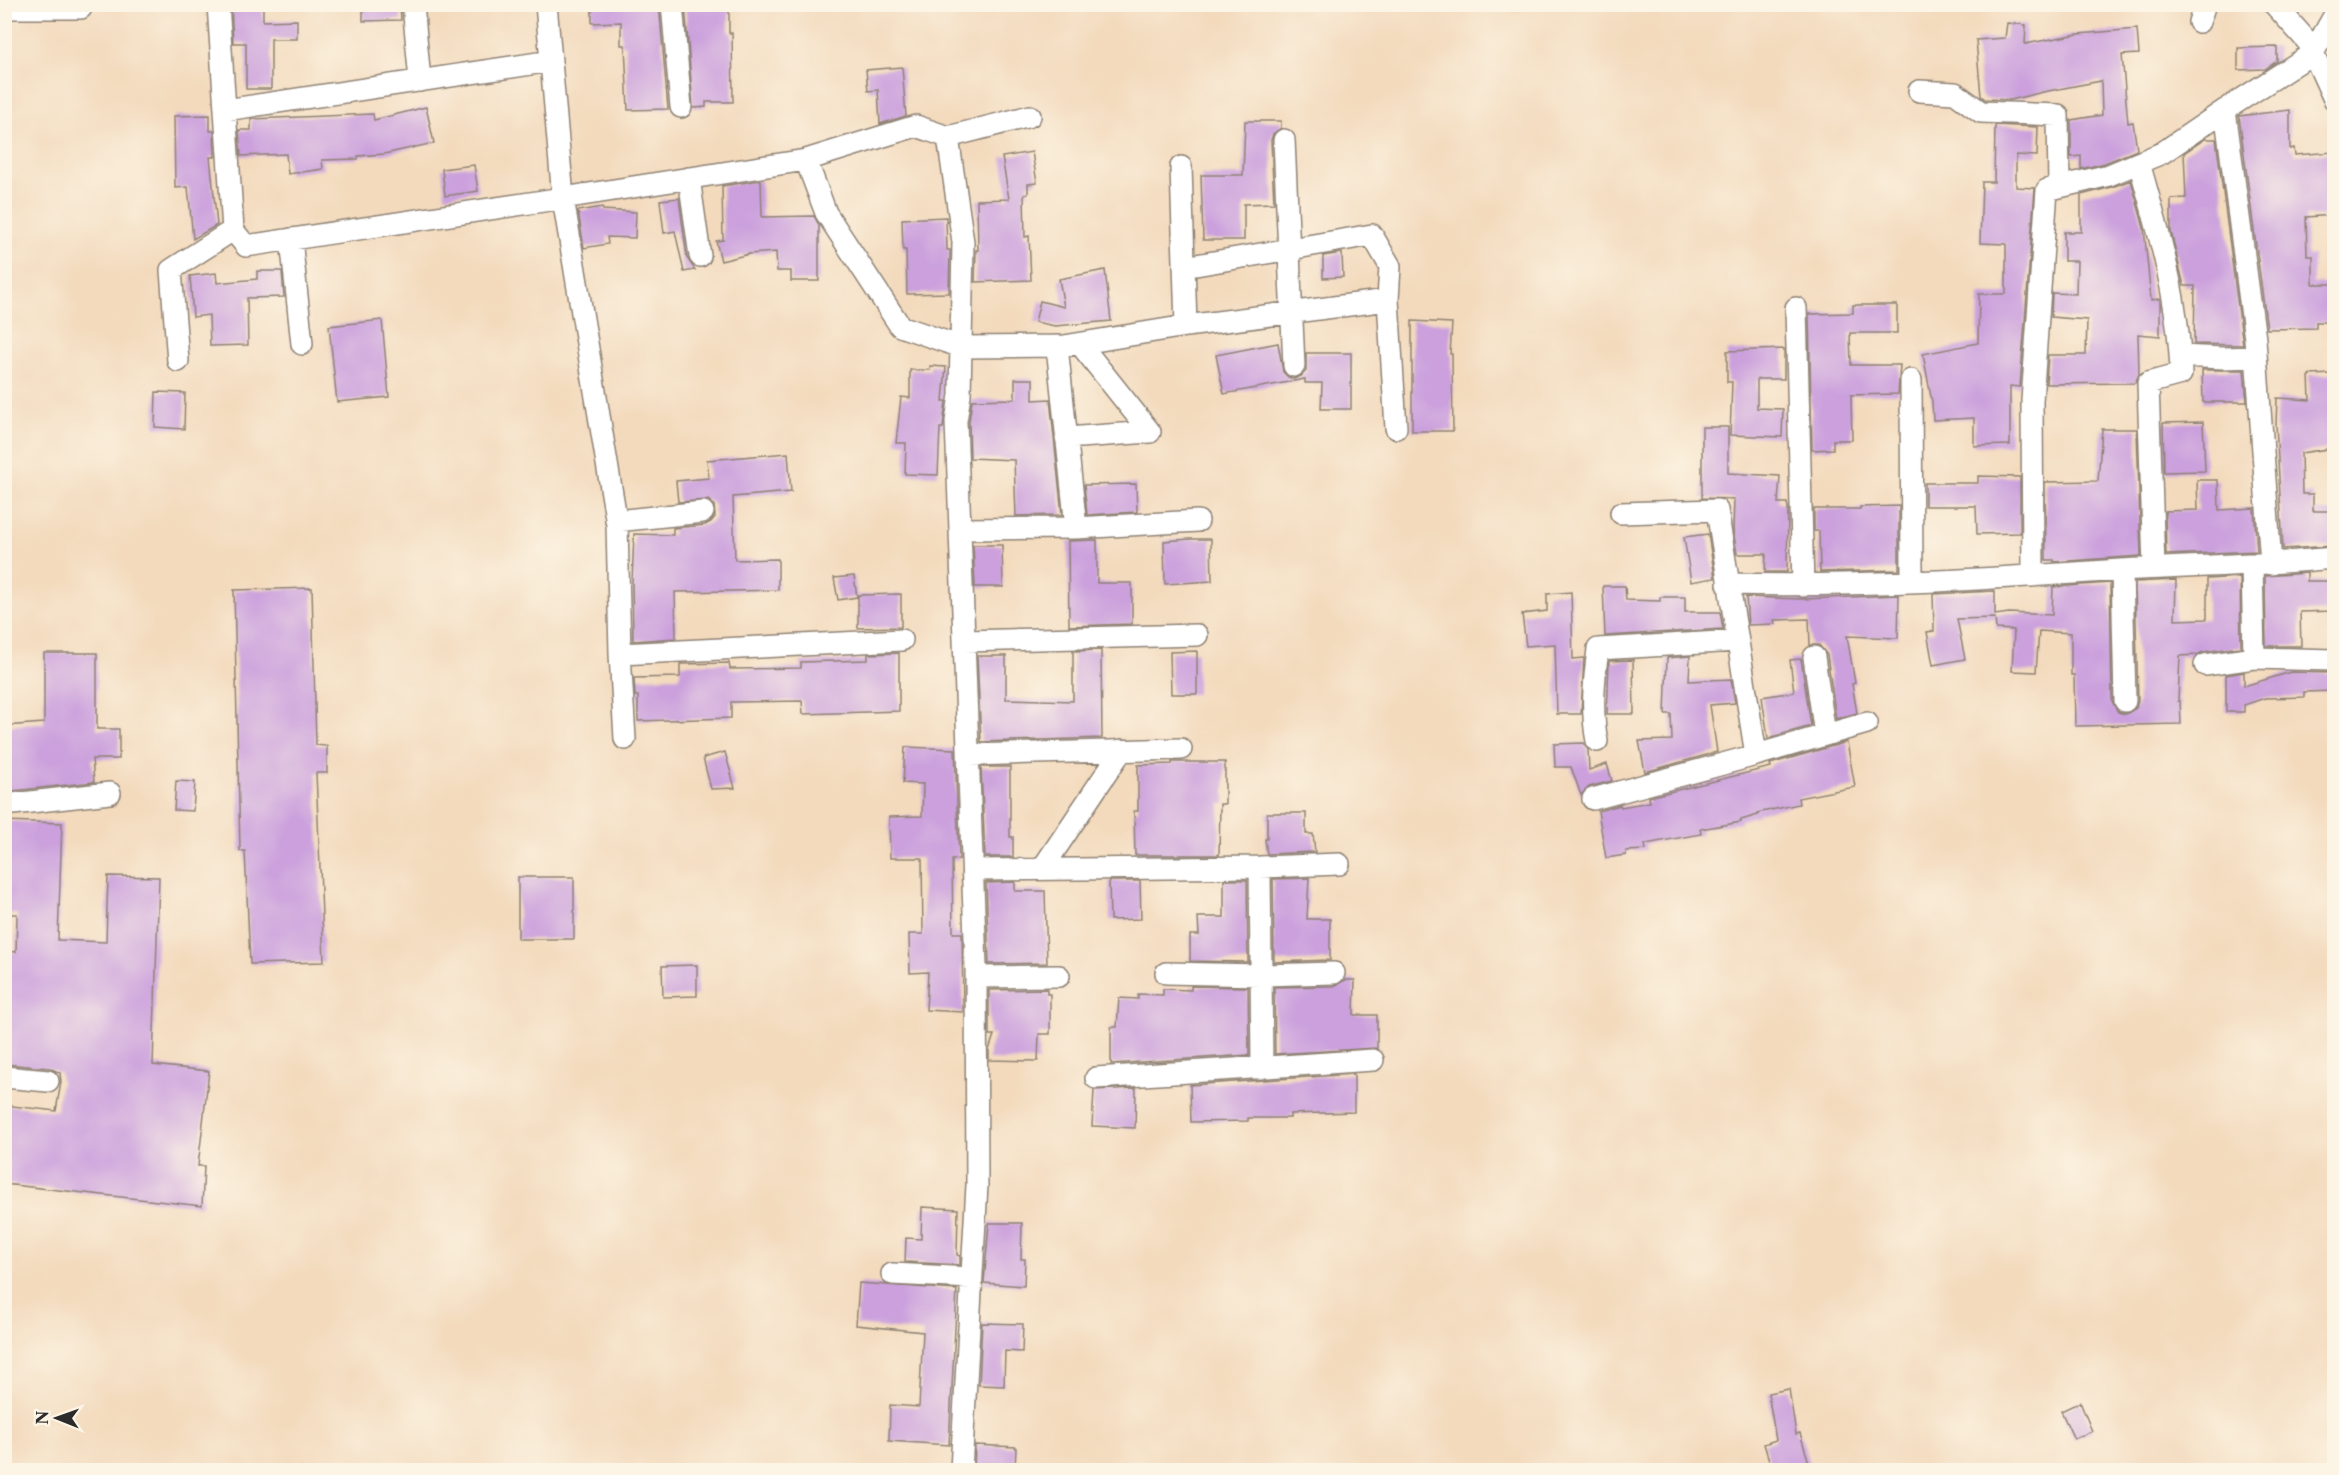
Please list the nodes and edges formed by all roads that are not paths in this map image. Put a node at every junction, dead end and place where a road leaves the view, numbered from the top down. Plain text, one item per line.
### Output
1 (82, 4) edge
2 (218, 4) edge
3 (413, 4) edge
4 (546, 4) edge
5 (672, 4) edge
6 (2274, 4) edge
7 (4, 8) edge
8 (2334, 16) edge
9 (2313, 53) junction
10 (551, 61) junction
11 (420, 81) junction
12 (1919, 91) dead end
13 (2334, 99) edge
14 (681, 106) dead end
15 (225, 110) junction
16 (2224, 110) junction
17 (1030, 116) dead end
18 (948, 137) junction
19 (1284, 140) dead end
20 (806, 160) junction
21 (2139, 163) junction
22 (1181, 167) dead end
23 (689, 178) junction
24 (2059, 187) junction
25 (563, 198) junction
26 (233, 230) junction
27 (291, 239) junction
28 (1288, 249) junction
29 (700, 256) dead end
30 (1184, 267) junction
31 (1389, 300) junction
32 (1796, 308) dead end
33 (1291, 312) junction
34 (1186, 326) junction
35 (302, 344) dead end
36 (1080, 344) junction
37 (1057, 346) junction
38 (961, 347) junction
39 (2180, 356) junction
40 (2256, 357) junction
41 (178, 361) dead end
42 (1294, 366) dead end
43 (1911, 380) dead end
44 (1396, 428) dead end
45 (1066, 438) junction
46 (703, 512) dead end
47 (1621, 513) dead end
48 (616, 521) junction
49 (1198, 521) dead end
50 (1076, 528) junction
51 (960, 529) junction
52 (2334, 558) edge
53 (2262, 564) junction
54 (2154, 568) junction
55 (2122, 570) junction
56 (2033, 576) junction
57 (1912, 580) junction
58 (1728, 584) junction
59 (1803, 586) junction
60 (1197, 635) dead end
61 (902, 640) dead end
62 (964, 641) junction
63 (1737, 641) junction
64 (620, 654) junction
65 (1814, 657) dead end
66 (2254, 658) junction
67 (2334, 660) edge
68 (2205, 665) dead end
69 (2125, 701) dead end
70 (1868, 723) dead end
71 (1825, 735) junction
72 (625, 739) dead end
73 (1598, 741) dead end
74 (1181, 749) dead end
75 (1122, 750) junction
76 (969, 755) junction
77 (1756, 755) junction
78 (110, 793) dead end
79 (1593, 799) dead end
80 (4, 805) edge
81 (1339, 864) dead end
82 (1260, 867) junction
83 (1042, 869) junction
84 (974, 870) junction
85 (1166, 973) dead end
86 (1334, 973) dead end
87 (1261, 975) junction
88 (1059, 976) dead end
89 (976, 977) junction
90 (1373, 1060) dead end
91 (1262, 1068) junction
92 (4, 1077) edge
93 (1096, 1078) dead end
94 (48, 1081) dead end
95 (892, 1274) dead end
96 (971, 1278) junction
97 (961, 1470) edge

1 - 7 street
2 - 15 street
3 - 11 street
4 - 10 street
5 - 14 street
6 - 9 street
8 - 9 street
9 - 13 street
9 - 16 street
10 - 11 street
10 - 25 street
11 - 15 street
12 - 24 street
15 - 26 street
16 - 21 street
16 - 40 street
17 - 18 street
18 - 20 street
18 - 38 street
19 - 28 street
20 - 23 street
20 - 38 street
21 - 24 street
21 - 39 street
22 - 30 street
23 - 25 street
23 - 29 street
24 - 56 street
25 - 27 street
25 - 48 street
26 - 27 street
26 - 41 street
27 - 35 street
28 - 30 street
28 - 31 street
28 - 33 street
30 - 34 street
31 - 33 street
31 - 44 street
32 - 59 street
33 - 34 street
33 - 42 street
34 - 36 street
36 - 37 street
36 - 45 street
37 - 38 street
37 - 45 street
38 - 51 street
39 - 40 street
39 - 54 street
40 - 53 street
43 - 57 street
45 - 50 street
46 - 48 street
47 - 58 street
48 - 64 street
49 - 50 street
50 - 51 street
51 - 62 street
52 - 53 street
53 - 54 street
53 - 66 street
54 - 55 street
55 - 56 street
55 - 69 street
56 - 57 street
57 - 59 street
58 - 59 street
58 - 63 street
60 - 62 street
61 - 64 street
62 - 76 street
63 - 73 street
63 - 77 street
64 - 72 street
65 - 71 street
66 - 67 street
66 - 68 street
70 - 71 street
71 - 77 street
74 - 75 street
75 - 76 street
75 - 83 street
76 - 84 street
77 - 79 street
78 - 80 street
81 - 82 street
82 - 83 street
82 - 87 street
83 - 84 street
84 - 89 street
85 - 87 street
86 - 87 street
87 - 91 street
88 - 89 street
89 - 96 street
90 - 91 street
91 - 93 street
92 - 94 street
95 - 96 street
96 - 97 street

